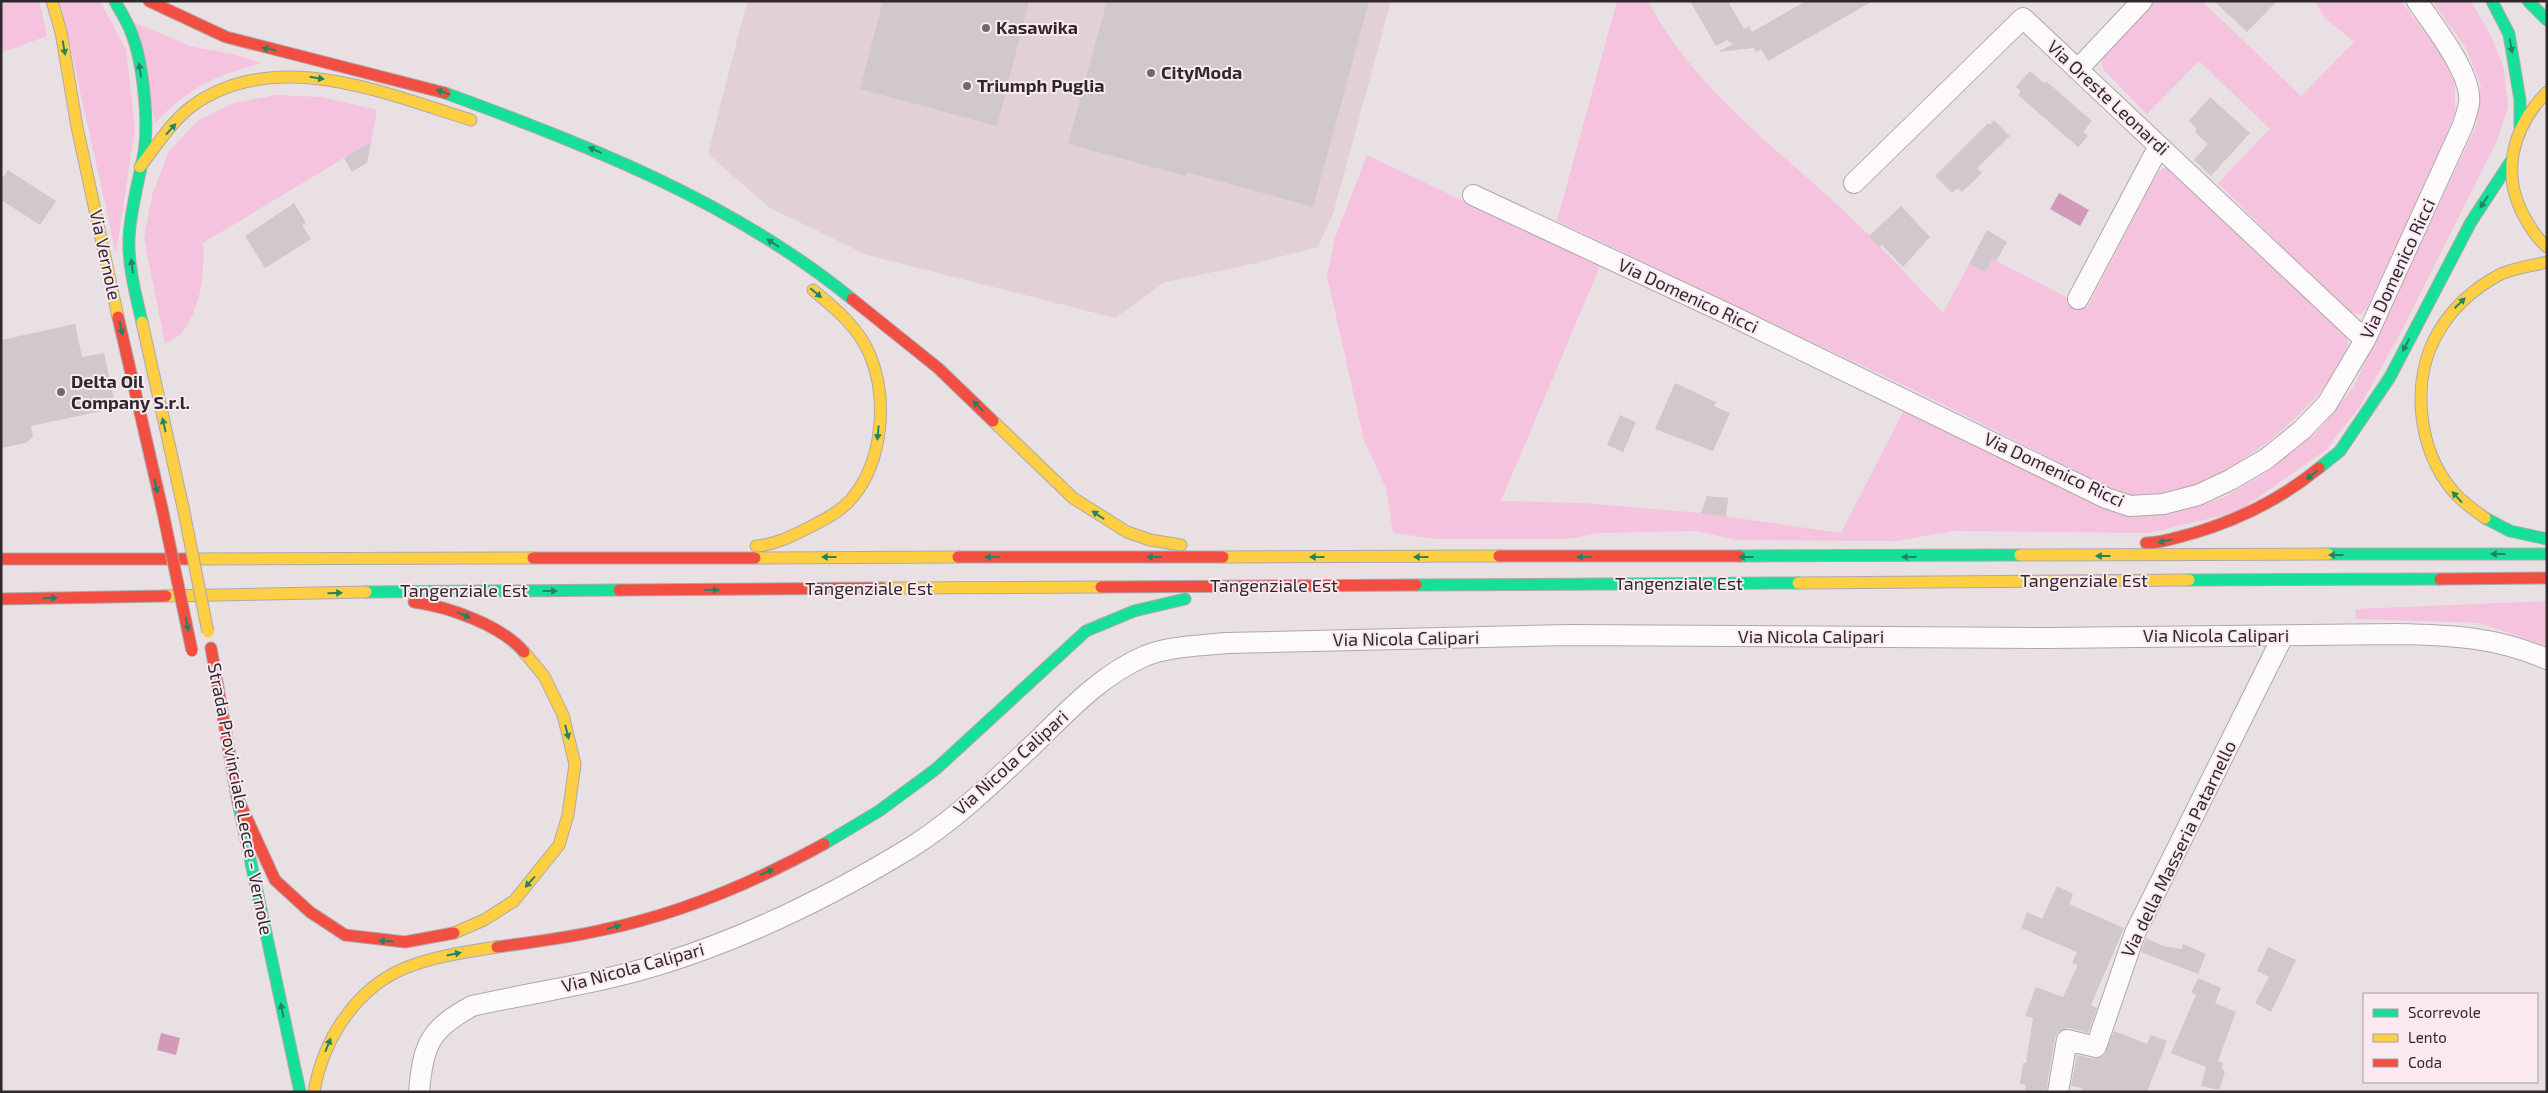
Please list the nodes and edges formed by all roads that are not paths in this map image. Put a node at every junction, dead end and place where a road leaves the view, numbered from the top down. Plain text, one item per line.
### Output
1 (52, 1) edge
2 (115, 1) edge
3 (149, 1) edge
4 (2142, 1) edge
5 (2416, 1) edge
6 (2492, 1) edge
7 (2528, 1) edge
8 (2547, 20) edge
9 (2078, 69) junction
10 (2547, 92) edge
11 (481, 123) dead end
12 (2520, 127) junction
13 (2159, 146) junction
14 (2511, 161) junction
15 (140, 167) junction
16 (1854, 183) dead end
17 (1473, 195) dead end
18 (2547, 247) edge
19 (2547, 262) edge
20 (806, 284) dead end
21 (2078, 299) dead end
22 (2365, 340) junction
23 (183, 507) joint
24 (162, 508) joint
25 (2547, 539) edge
26 (2547, 554) edge
27 (644, 557) junction
28 (1383, 557) junction
29 (1957, 557) junction
30 (1, 558) edge
31 (2547, 578) edge
32 (1393, 585) junction
33 (121, 597) junction
34 (1, 598) edge
35 (2283, 636) junction
36 (193, 656) dead end
37 (2547, 659) edge
38 (236, 796) junction
39 (300, 1092) edge
40 (314, 1092) edge
41 (419, 1092) edge
42 (2058, 1092) edge

1 -> 24 main road, Via Vernole
15 -> 2 main road, Via Vernole
28 -> 3 main road
4 - 9 street
5 - 22 street, Via Domenico Ricci
6 -> 12 main road
7 - 8 main road
9 - 13 street, Via Oreste Leonardi
9 - 16 street, Via Oreste Leonardi
10 - 12 main road
15 -> 11 main road
12 - 14 main road
13 - 21 street
13 - 22 street, Via Oreste Leonardi
14 - 18 main road
14 -> 29 main road
23 -> 15 main road, Via Vernole
17 - 22 street, Via Domenico Ricci
25 -> 19 main road
20 -> 27 main road
23 - 38 main road, Strada Provinciale Lecce - Vernole, bridge
24 -> 36 main road, Strada Provinciale Lecce - Vernole, bridge
26 -> 29 main road, Tangenziale Est
28 -> 27 main road, Tangenziale Est
27 - 30 main road, Tangenziale Est
29 -> 28 main road, Tangenziale Est
31 - 32 main road, Tangenziale Est
33 -> 32 main road, Tangenziale Est
40 -> 32 main road
34 -> 33 main road, Tangenziale Est
33 -> 38 main road
35 - 37 street, Via Nicola Calipari
35 - 41 street, Via Nicola Calipari
35 - 42 street, Via della Masseria Patarnello
39 -> 38 main road, Strada Provinciale Lecce - Vernole

